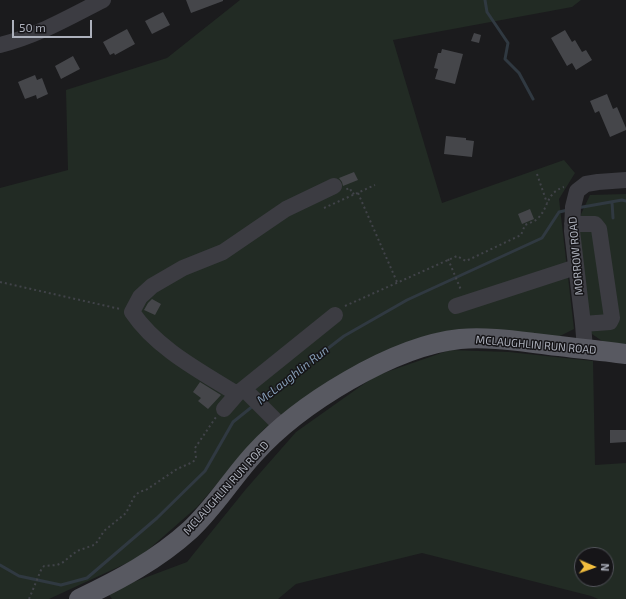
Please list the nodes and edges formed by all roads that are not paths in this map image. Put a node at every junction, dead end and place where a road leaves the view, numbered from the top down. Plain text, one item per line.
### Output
1 (103, 0) edge
2 (0, 45) edge
3 (626, 180) edge
4 (340, 185) road end
5 (572, 220) junction
6 (576, 267) junction
7 (456, 306) dead end
8 (335, 315) road end
9 (583, 324) junction
10 (585, 349) junction
11 (626, 354) edge
12 (243, 392) junction
13 (224, 409) road end
14 (282, 427) junction
15 (79, 599) edge

1 - 2 street
3 - 5 street, MORROW ROAD
4 - 12 street
5 - 6 street, MORROW ROAD
5 - 9 street
6 - 7 street
6 - 9 street, MORROW ROAD
8 - 12 street
9 - 10 street, MORROW ROAD
10 - 11 main road, MCLAUGHLIN RUN ROAD
10 - 14 main road, MCLAUGHLIN RUN ROAD
12 - 13 street
12 - 14 street
14 - 15 main road, MCLAUGHLIN RUN ROAD

